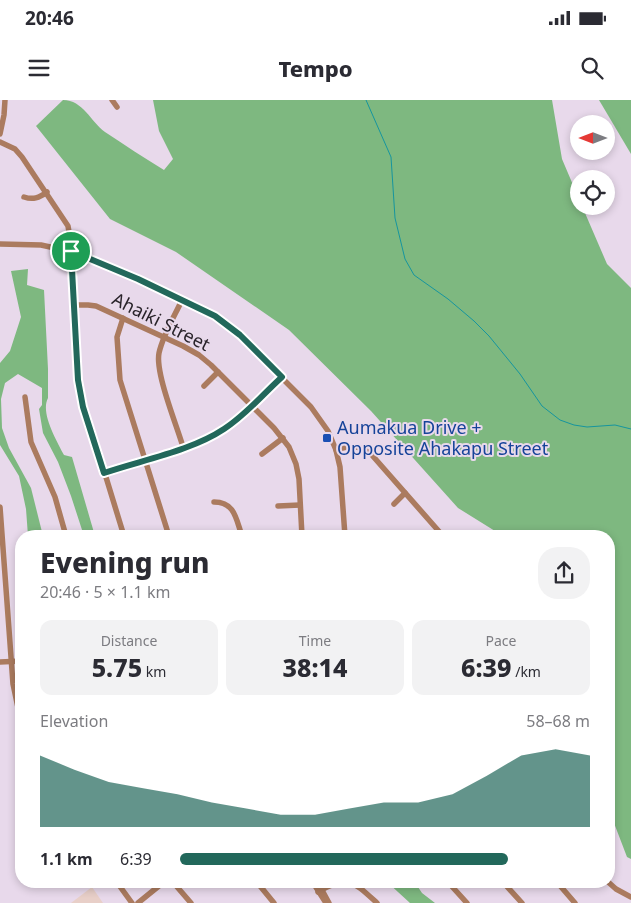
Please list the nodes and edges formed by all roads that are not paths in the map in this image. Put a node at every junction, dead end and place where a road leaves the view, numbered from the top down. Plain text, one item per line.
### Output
1 (5, 100) edge
2 (112, 100) edge
3 (117, 106) dead end
4 (0, 134) edge
5 (0, 142) edge
6 (47, 192) junction
7 (24, 197) dead end
8 (0, 244) edge
9 (71, 251) junction
10 (182, 300) junction
11 (74, 305) junction
12 (123, 318) junction
13 (165, 337) junction
14 (218, 372) junction
15 (282, 377) junction
16 (204, 386) dead end
17 (25, 397) dead end
18 (252, 406) junction
19 (283, 438) junction
20 (183, 447) junction
21 (336, 450) junction
22 (262, 454) dead end
23 (144, 460) junction
24 (104, 473) junction
25 (406, 494) junction
26 (214, 502) dead end
27 (394, 504) dead end
28 (300, 505) junction
29 (278, 506) dead end
30 (0, 507) edge
31 (64, 530) edge
32 (122, 530) edge
33 (166, 530) edge
34 (240, 530) edge
35 (302, 530) edge
36 (345, 530) edge
37 (437, 530) edge
38 (12, 661) junction
39 (0, 662) edge
40 (15, 696) edge
41 (121, 888) edge
42 (156, 888) edge
43 (178, 888) edge
44 (261, 888) edge
45 (318, 888) edge
46 (319, 888) edge
47 (326, 888) edge
48 (360, 888) edge
49 (454, 888) edge
50 (508, 888) edge
51 (562, 888) edge
52 (615, 888) edge
53 (320, 891) junction
54 (630, 896) edge
55 (132, 903) edge
56 (138, 903) edge
57 (191, 903) edge
58 (273, 903) edge
59 (327, 903) edge
60 (377, 903) edge
61 (467, 903) edge
62 (522, 903) edge
63 (575, 903) edge
64 (625, 903) edge

1 - 4 street
2 - 3 street
5 - 6 street
6 - 7 street
6 - 9 street
8 - 9 street
9 - 10 street
9 - 11 street
10 - 13 street
10 - 15 street
11 - 12 street, Ahaiki Street
11 - 24 street
12 - 13 street, Ahaiki Street
12 - 23 street
13 - 14 street, Ahaiki Street
13 - 20 street
14 - 16 street
14 - 18 street, Ahaiki Street
15 - 18 street
15 - 21 street
17 - 31 street
18 - 19 street, Ahaiki Street
18 - 20 street
19 - 22 street
19 - 28 street, Ahaiki Street
20 - 23 street
21 - 25 street
21 - 36 street
23 - 24 street
23 - 33 street
24 - 32 street
25 - 27 street
25 - 37 street
26 - 34 street
28 - 29 street
28 - 35 street, Ahaiki Street
30 - 38 street
38 - 39 street
38 - 40 street
41 - 55 street
42 - 56 street
43 - 57 street
44 - 58 street
45 - 53 street
46 - 53 street
47 - 53 street
48 - 60 street
49 - 61 street
50 - 62 street
51 - 63 street
52 - 54 street
53 - 59 street
54 - 64 street

